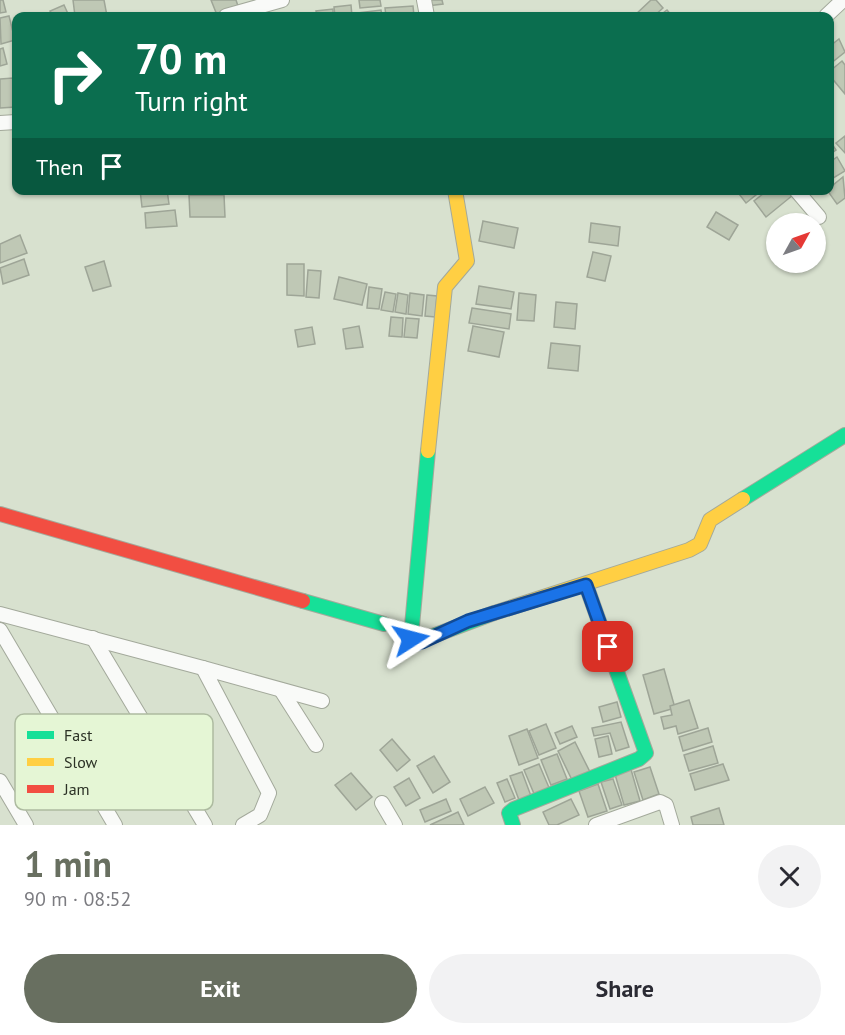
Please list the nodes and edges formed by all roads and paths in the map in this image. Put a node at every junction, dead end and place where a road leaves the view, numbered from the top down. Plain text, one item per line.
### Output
1 (282, 0) edge
2 (843, 0) edge
3 (240, 12) edge
4 (830, 12) edge
5 (456, 195) edge
6 (800, 195) edge
7 (816, 213) edge
8 (845, 435) edge
9 (0, 514) edge
10 (586, 585) junction
11 (0, 614) edge
12 (384, 624) dead end
13 (0, 630) edge
14 (93, 638) junction
15 (203, 668) junction
16 (281, 690) junction
17 (322, 701) dead end
18 (50, 714) edge
19 (139, 714) edge
20 (316, 745) dead end
21 (0, 781) edge
22 (382, 803) dead end
23 (15, 806) edge
24 (17, 810) edge
25 (106, 810) edge
26 (196, 810) edge
27 (26, 825) edge
28 (115, 825) edge
29 (205, 825) edge
30 (243, 825) edge
31 (395, 825) edge
32 (513, 825) edge
33 (596, 825) edge
34 (672, 825) edge

1 - 3 street
2 - 4 street
5 - 10 street
6 - 7 street
8 - 10 street
9 - 12 street
10 - 32 street
11 - 14 street
13 - 18 street
14 - 15 street
14 - 19 street
15 - 16 street
15 - 30 street
16 - 17 street
16 - 20 street
21 - 23 street
22 - 31 street
24 - 27 street
25 - 28 street
26 - 29 street
33 - 34 street

